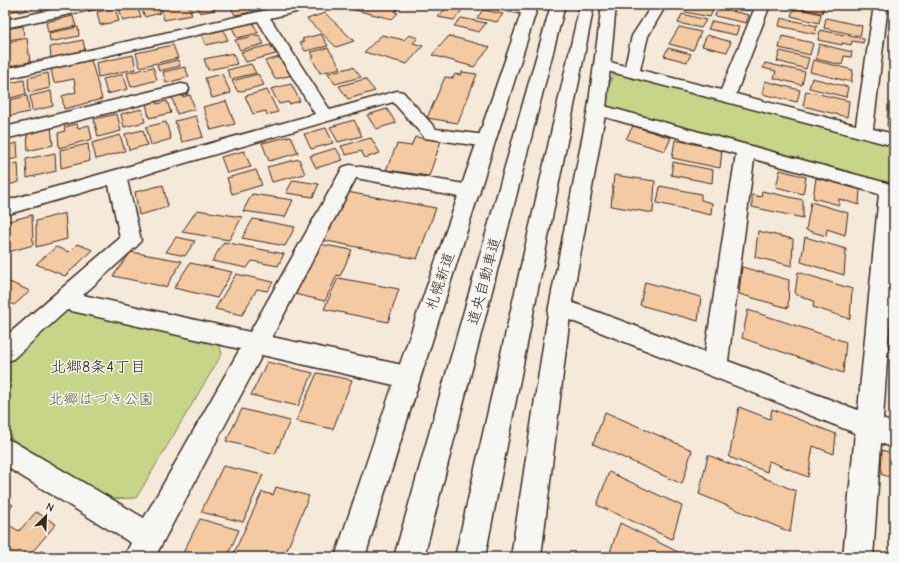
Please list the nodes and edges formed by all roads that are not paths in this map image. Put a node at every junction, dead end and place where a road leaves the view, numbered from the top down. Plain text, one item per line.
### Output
1 (308, 5) edge
2 (500, 5) edge
3 (558, 5) edge
4 (587, 5) edge
5 (609, 5) edge
6 (659, 5) edge
7 (763, 5) edge
8 (881, 5) edge
9 (85, 6) edge
10 (530, 8) edge
11 (262, 16) junction
12 (5, 24) edge
13 (602, 65) junction
14 (631, 72) junction
15 (5, 74) edge
16 (181, 89) dead end
17 (727, 96) junction
18 (597, 109) junction
19 (326, 117) junction
20 (864, 132) junction
21 (5, 133) edge
22 (894, 140) edge
23 (486, 141) junction
24 (746, 150) junction
25 (117, 176) junction
26 (470, 192) junction
27 (892, 192) edge
28 (5, 208) edge
29 (63, 300) junction
30 (560, 307) junction
31 (256, 343) junction
32 (5, 352) edge
33 (715, 366) junction
34 (407, 377) junction
35 (870, 426) junction
36 (894, 436) edge
37 (5, 451) edge
38 (144, 547) edge
39 (350, 557) edge
40 (409, 557) edge
41 (470, 557) edge
42 (526, 557) edge
43 (858, 557) edge

1 - 11 main road
2 - 10 main road
3 - 40 main road, 道央自動車道
4 - 41 main road
5 - 13 main road
6 - 14 main road
7 - 17 main road
8 - 20 main road
9 - 12 main road
10 - 23 main road, 札幌新道
11 - 15 main road
11 - 19 main road
13 - 14 main road
13 - 18 main road
14 - 17 main road
16 - 21 main road
17 - 20 main road
18 - 24 main road
18 - 30 main road
19 - 23 main road
19 - 25 main road
20 - 22 main road
23 - 26 main road, 札幌新道
24 - 27 main road
24 - 33 main road
25 - 28 main road
25 - 29 main road
26 - 31 main road
26 - 34 main road, 札幌新道
27 - 35 main road
29 - 31 main road
29 - 32 main road
30 - 33 main road
30 - 42 main road
31 - 34 main road
31 - 38 main road
33 - 35 main road
34 - 39 main road, 札幌新道
35 - 36 main road
35 - 43 main road
37 - 38 main road

